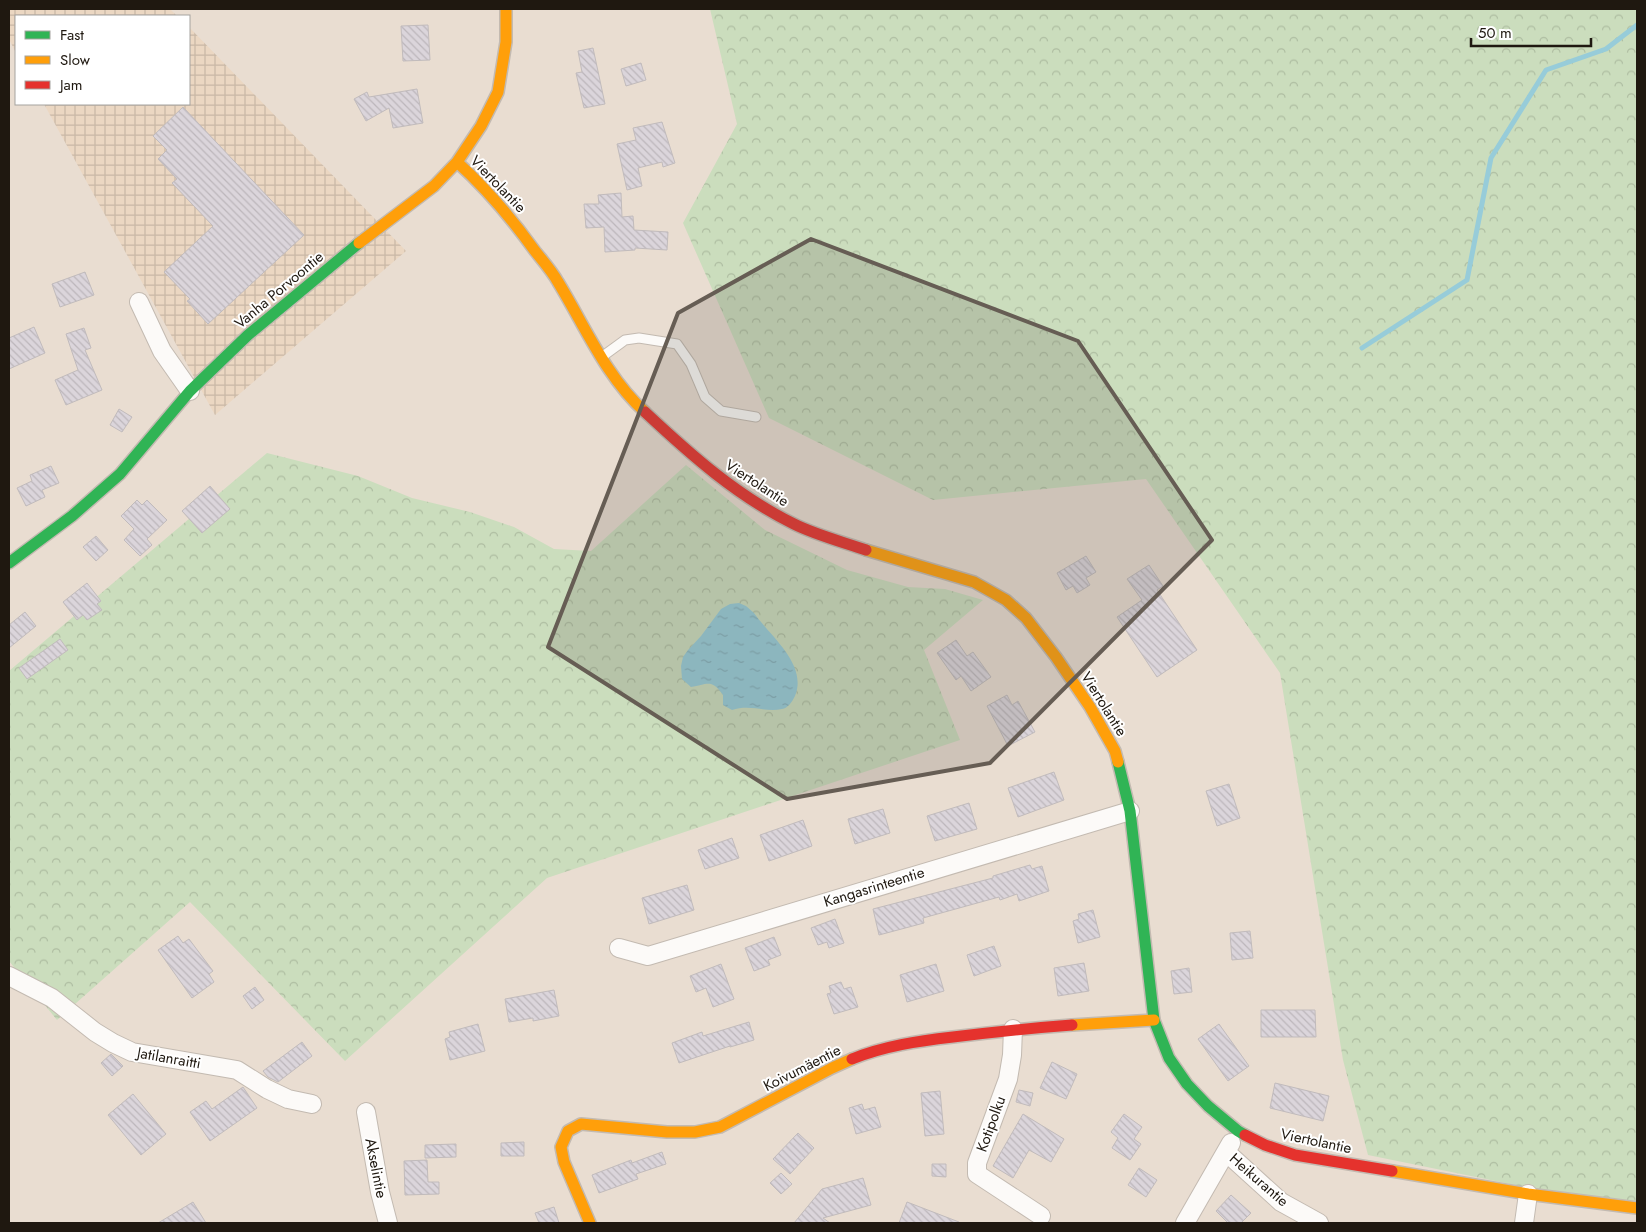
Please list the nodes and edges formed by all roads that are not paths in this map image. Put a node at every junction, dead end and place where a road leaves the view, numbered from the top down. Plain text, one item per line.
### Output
1 (506, 9) edge
2 (457, 162) junction
3 (139, 302) dead end
4 (601, 358) junction
5 (190, 391) junction
6 (756, 417) dead end
7 (9, 563) edge
8 (1130, 811) junction
9 (619, 948) dead end
10 (9, 976) edge
11 (1154, 1020) junction
12 (1012, 1029) junction
13 (312, 1104) dead end
14 (366, 1112) dead end
15 (1238, 1130) junction
16 (1226, 1152) junction
17 (1528, 1194) junction
18 (1637, 1208) edge
19 (1041, 1216) dead end
20 (388, 1223) edge
21 (590, 1223) edge
22 (1185, 1223) edge
23 (1319, 1223) edge
24 (1524, 1223) edge

1 - 2 street, Vanha Porvoontie
2 - 4 street, Viertolantie
2 - 5 street, Vanha Porvoontie
3 - 5 street
4 - 6 lane
4 - 8 street, Viertolantie
5 - 7 street, Vanha Porvoontie
8 - 9 street, Kangasrinteentie
8 - 11 street, Viertolantie
10 - 13 street, Jatilanraitti
11 - 12 street, Koivumäentie
11 - 15 street, Viertolantie
12 - 19 street, Kotipolku
12 - 21 street, Koivumäentie
14 - 20 street, Akselintie
15 - 16 street
15 - 17 street, Viertolantie
16 - 22 street
16 - 23 street, Heikurantie
17 - 18 street, Viertolantie
17 - 24 street

